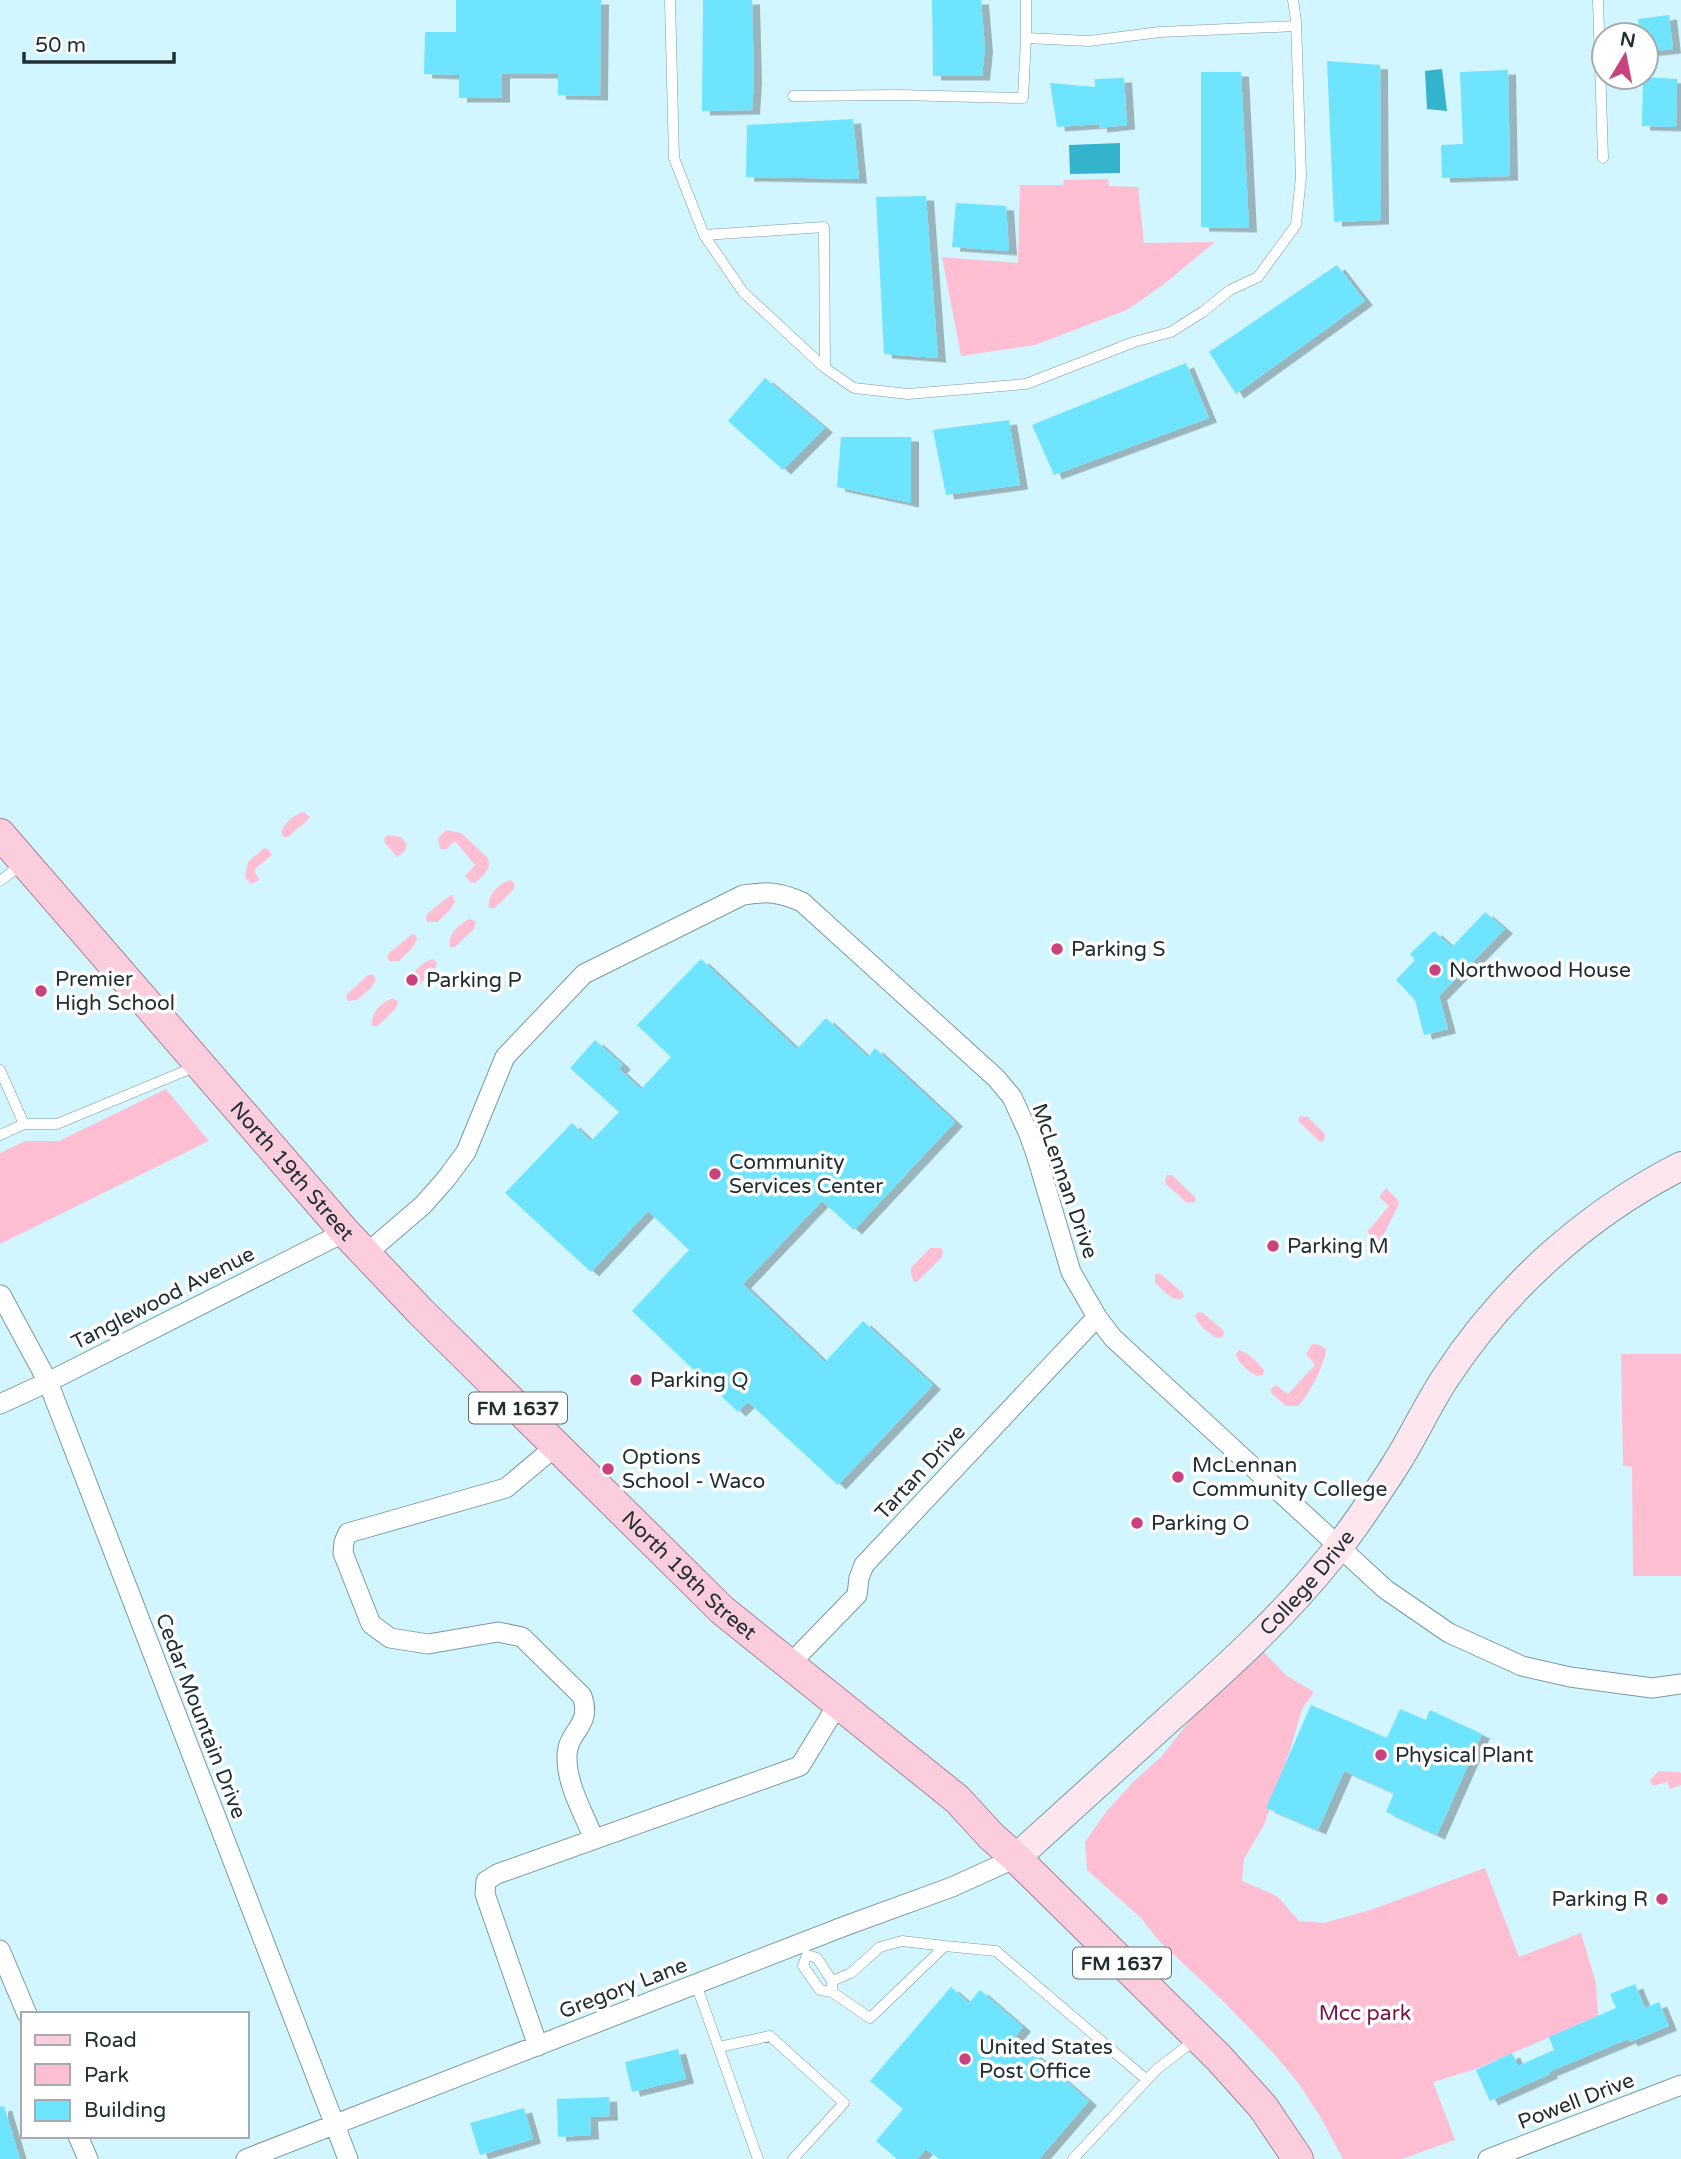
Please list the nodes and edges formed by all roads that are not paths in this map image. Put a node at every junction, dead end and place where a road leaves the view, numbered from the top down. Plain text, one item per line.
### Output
1 (670, 0) edge
2 (1026, 0) edge
3 (1293, 0) edge
4 (1598, 0) edge
5 (1296, 26) junction
6 (1026, 38) junction
7 (793, 96) dead end
8 (1602, 158) dead end
9 (704, 235) junction
10 (825, 368) junction
11 (0, 834) edge
12 (25, 862) junction
13 (0, 881) edge
14 (200, 1064) junction
15 (0, 1070) edge
16 (24, 1124) junction
17 (0, 1135) edge
18 (1681, 1166) edge
19 (345, 1232) junction
20 (366, 1254) junction
21 (1, 1295) edge
22 (1097, 1317) junction
23 (48, 1382) junction
24 (0, 1404) edge
25 (556, 1446) junction
26 (1339, 1546) junction
27 (790, 1664) junction
28 (1681, 1684) edge
29 (838, 1704) junction
30 (594, 1839) junction
31 (1016, 1858) junction
32 (946, 1946) junction
33 (803, 1949) junction
34 (0, 1950) edge
35 (696, 1984) junction
36 (832, 1987) junction
37 (26, 2012) edge
38 (1198, 2038) junction
39 (538, 2046) junction
40 (719, 2047) junction
41 (1147, 2080) junction
42 (1681, 2085) edge
43 (335, 2125) junction
44 (79, 2138) edge
45 (88, 2159) edge
46 (246, 2159) edge
47 (348, 2159) edge
48 (758, 2159) edge
49 (793, 2159) edge
50 (1073, 2159) edge
51 (1298, 2159) edge
52 (1488, 2159) edge

1 - 9 lane
2 - 6 lane
3 - 5 lane
4 - 8 lane
5 - 6 lane
5 - 10 lane
6 - 7 lane
9 - 10 lane
9 - 10 lane
11 - 12 main road, North 19th Street / FM 1637
12 - 13 lane
12 - 14 main road, North 19th Street / FM 1637
14 - 16 lane
14 - 19 main road, North 19th Street / FM 1637
15 - 16 lane
16 - 17 lane
18 - 26 street, College Drive
19 - 20 main road, North 19th Street / FM 1637
19 - 23 street, Tanglewood Avenue
20 - 22 street, McLennan Drive
20 - 25 main road, North 19th Street / FM 1637
21 - 23 street, Cedar Mountain Drive
22 - 26 street, McLennan Drive
22 - 27 street, Tartan Drive
23 - 24 street, Tanglewood Avenue
23 - 43 street, Cedar Mountain Drive
25 - 27 main road, North 19th Street / FM 1637
25 - 30 street
26 - 28 street, McLennan Drive
26 - 31 street, College Drive
27 - 29 main road, North 19th Street / FM 1637
29 - 30 street
29 - 31 main road, North 19th Street / FM 1637
30 - 39 street
31 - 33 street, Gregory Lane
31 - 38 main road, North 19th Street / FM 1637
32 - 36 lane
32 - 36 lane
32 - 41 lane
33 - 35 street, Gregory Lane
33 - 36 lane
33 - 36 lane
34 - 37 street
35 - 39 street, Gregory Lane
35 - 40 lane
38 - 41 lane
38 - 51 main road, North 19th Street / FM 1637
39 - 43 street, Gregory Lane
40 - 48 lane
40 - 49 lane
41 - 50 lane
42 - 52 street, Powell Drive
43 - 46 street, Gregory Lane
43 - 47 street, Cedar Mountain Drive
44 - 45 street

